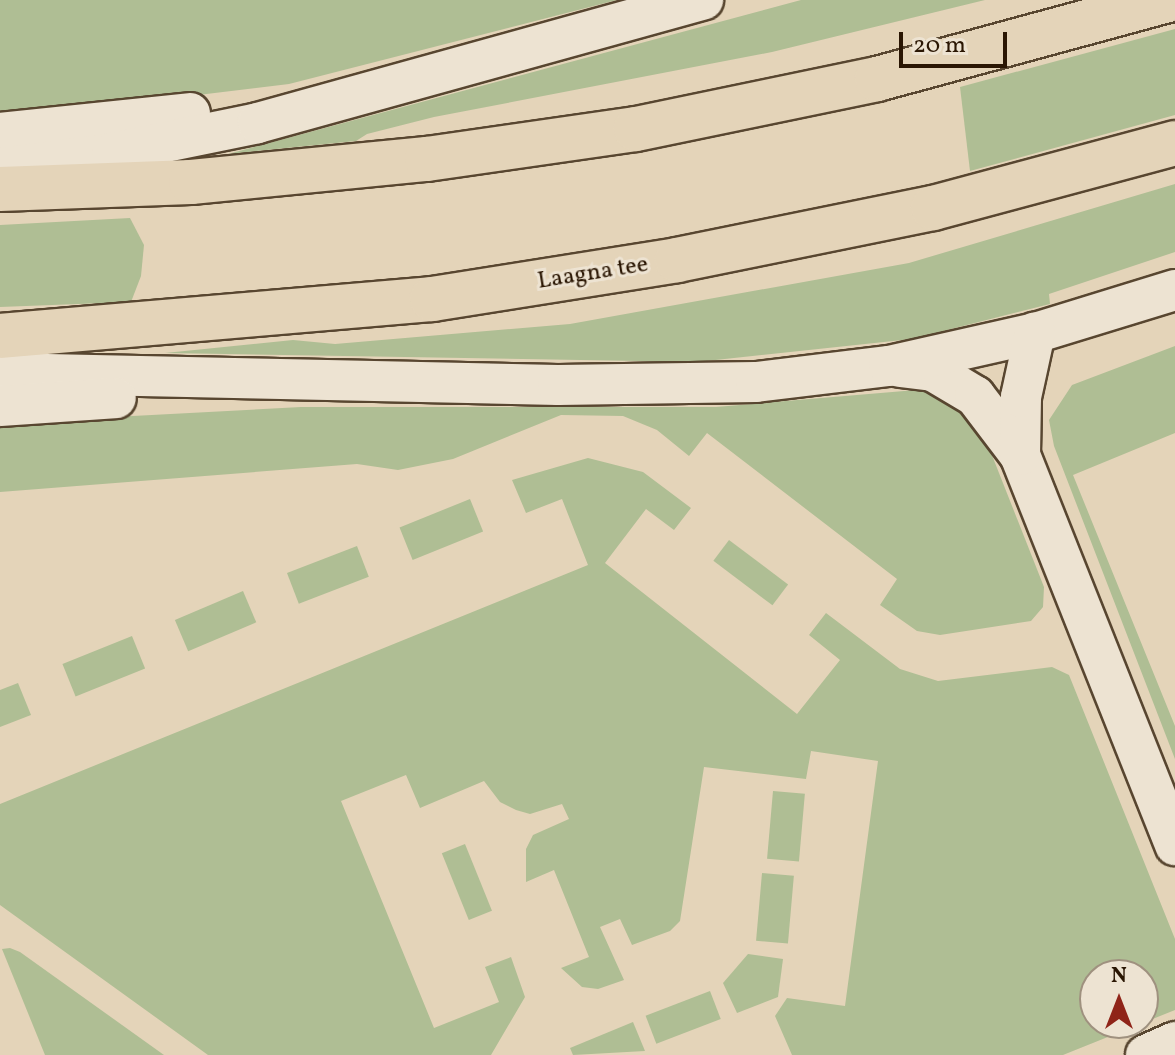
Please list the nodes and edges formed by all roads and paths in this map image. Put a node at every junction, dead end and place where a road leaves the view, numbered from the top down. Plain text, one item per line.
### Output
1 (703, 0) edge
2 (1167, 0) edge
3 (384, 86) junction
4 (0, 133) edge
5 (1175, 143) edge
6 (0, 168) edge
7 (0, 189) edge
8 (1175, 290) edge
9 (1035, 333) junction
10 (0, 336) edge
11 (889, 366) junction
12 (0, 373) edge
13 (371, 382) junction
14 (0, 406) edge
15 (1020, 455) junction
16 (1175, 845) edge
17 (1175, 1042) edge
18 (1146, 1055) edge

1 - 3 street
2 - 7 main road
3 - 4 street
3 - 6 street
5 - 10 main road, Laagna tee
8 - 9 street
9 - 11 street
9 - 15 street
11 - 13 street
11 - 15 street
12 - 13 street
13 - 14 street
15 - 16 street
17 - 18 street

